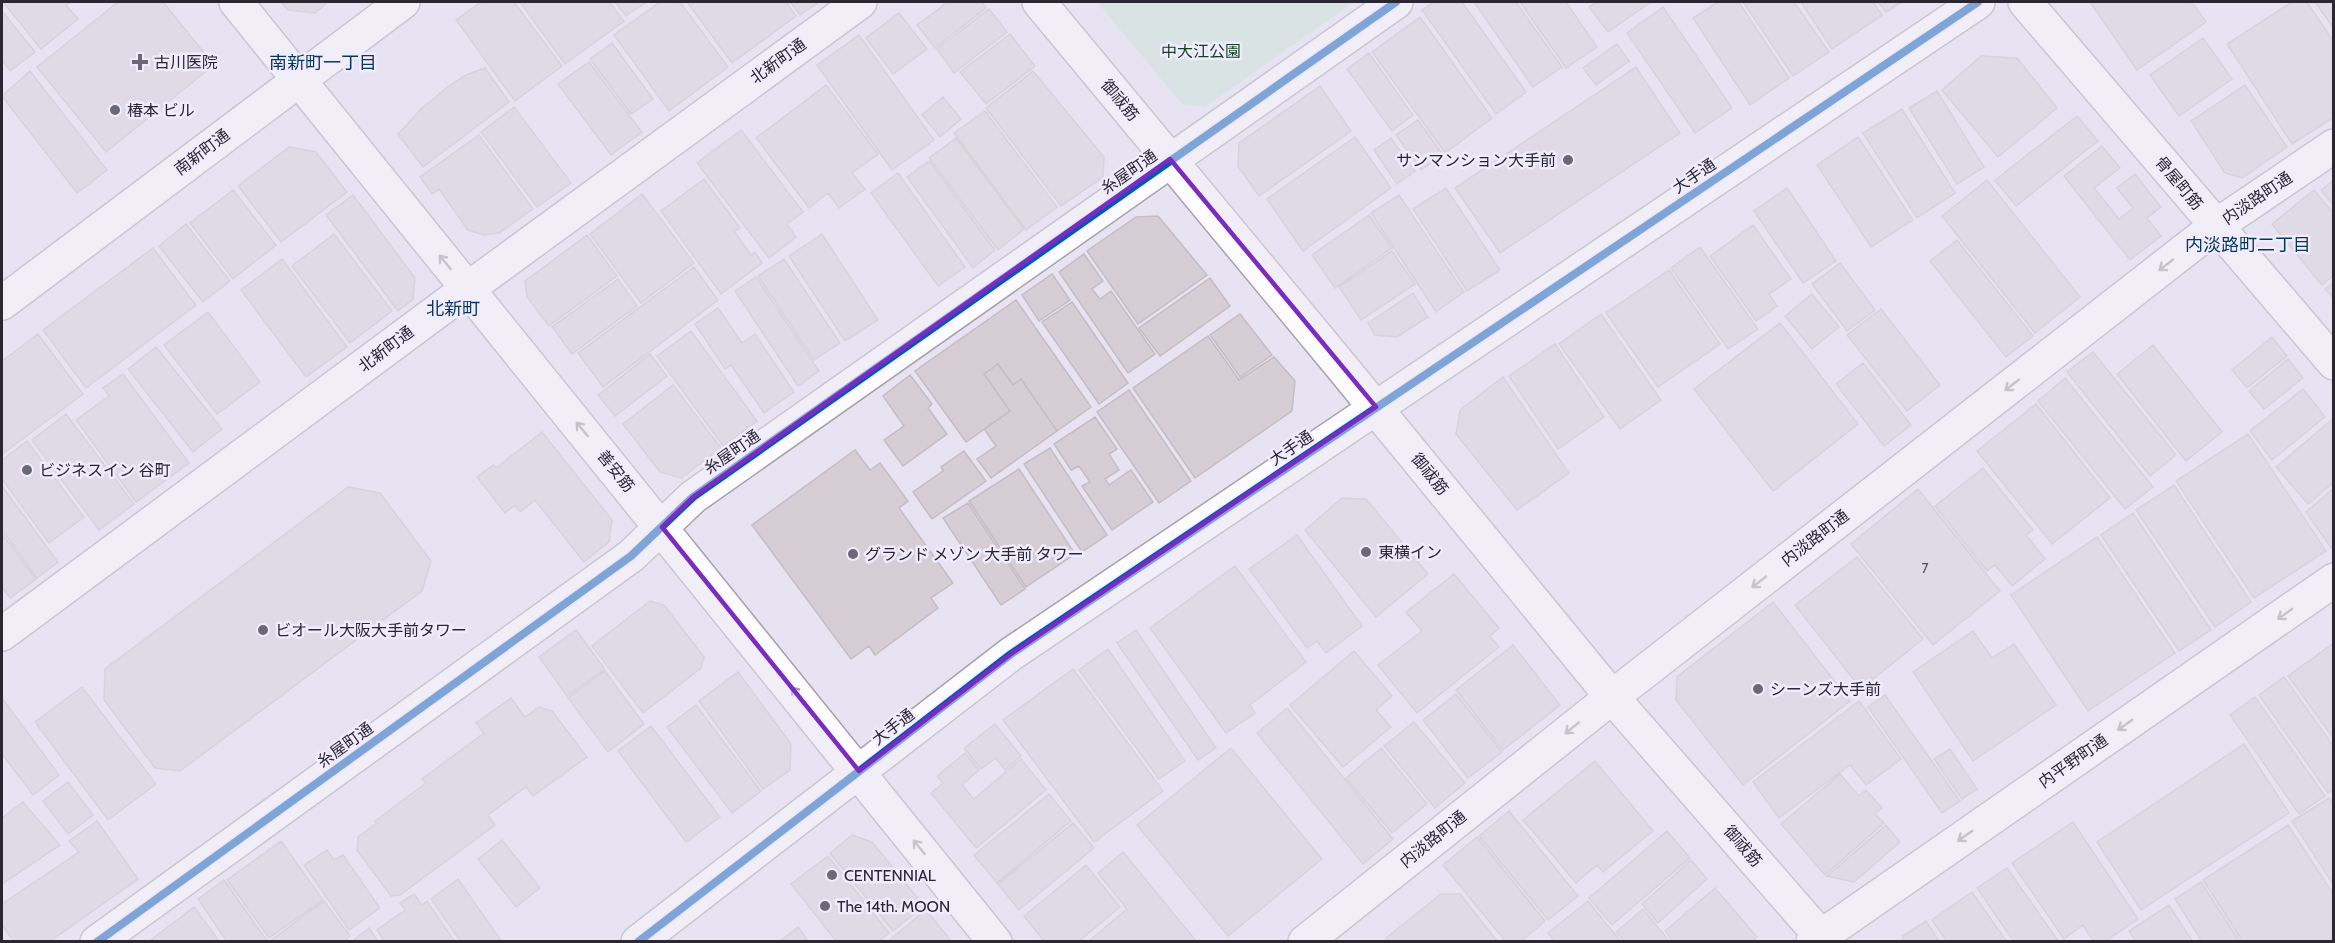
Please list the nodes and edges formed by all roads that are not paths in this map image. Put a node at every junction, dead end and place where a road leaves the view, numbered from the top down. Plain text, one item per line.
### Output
1 (236, 2) edge
2 (403, 2) edge
3 (860, 2) edge
4 (1039, 2) edge
5 (1396, 2) edge
6 (1978, 2) edge
7 (2025, 2) edge
8 (299, 79) junction
9 (2334, 146) edge
10 (1170, 159) junction
11 (2216, 226) junction
12 (467, 289) junction
13 (2, 303) edge
14 (2334, 363) edge
15 (1376, 407) junction
16 (662, 527) junction
17 (2334, 580) edge
18 (2, 634) edge
19 (1612, 697) junction
20 (859, 771) junction
21 (1820, 940) edge
22 (97, 942) edge
23 (638, 942) edge
24 (995, 942) edge
25 (1305, 942) edge

1 - 8 street, 善安筋
2 - 8 street, 南新町通
3 - 12 street, 北新町通
4 - 10 street, 御祓筋
5 - 10 street, 糸屋町通
6 - 15 street, 大手通
7 - 11 street, 骨屋町筋
12 -> 8 street, 善安筋
8 - 13 street, 南新町通
9 - 11 street, 内淡路町通
10 - 15 street, 御祓筋
10 - 16 street, 糸屋町通
11 - 14 street, 骨屋町筋
11 -> 19 street, 内淡路町通
16 -> 12 street, 善安筋
12 - 18 street, 北新町通
15 - 19 street, 御祓筋
15 - 20 street, 大手通
20 -> 16 street, 善安筋
16 - 22 street, 糸屋町通
17 -> 21 street, 内平野町通
19 - 21 street, 御祓筋
19 -> 25 street, 内淡路町通
20 - 23 street, 大手通
24 -> 20 street, 善安筋

